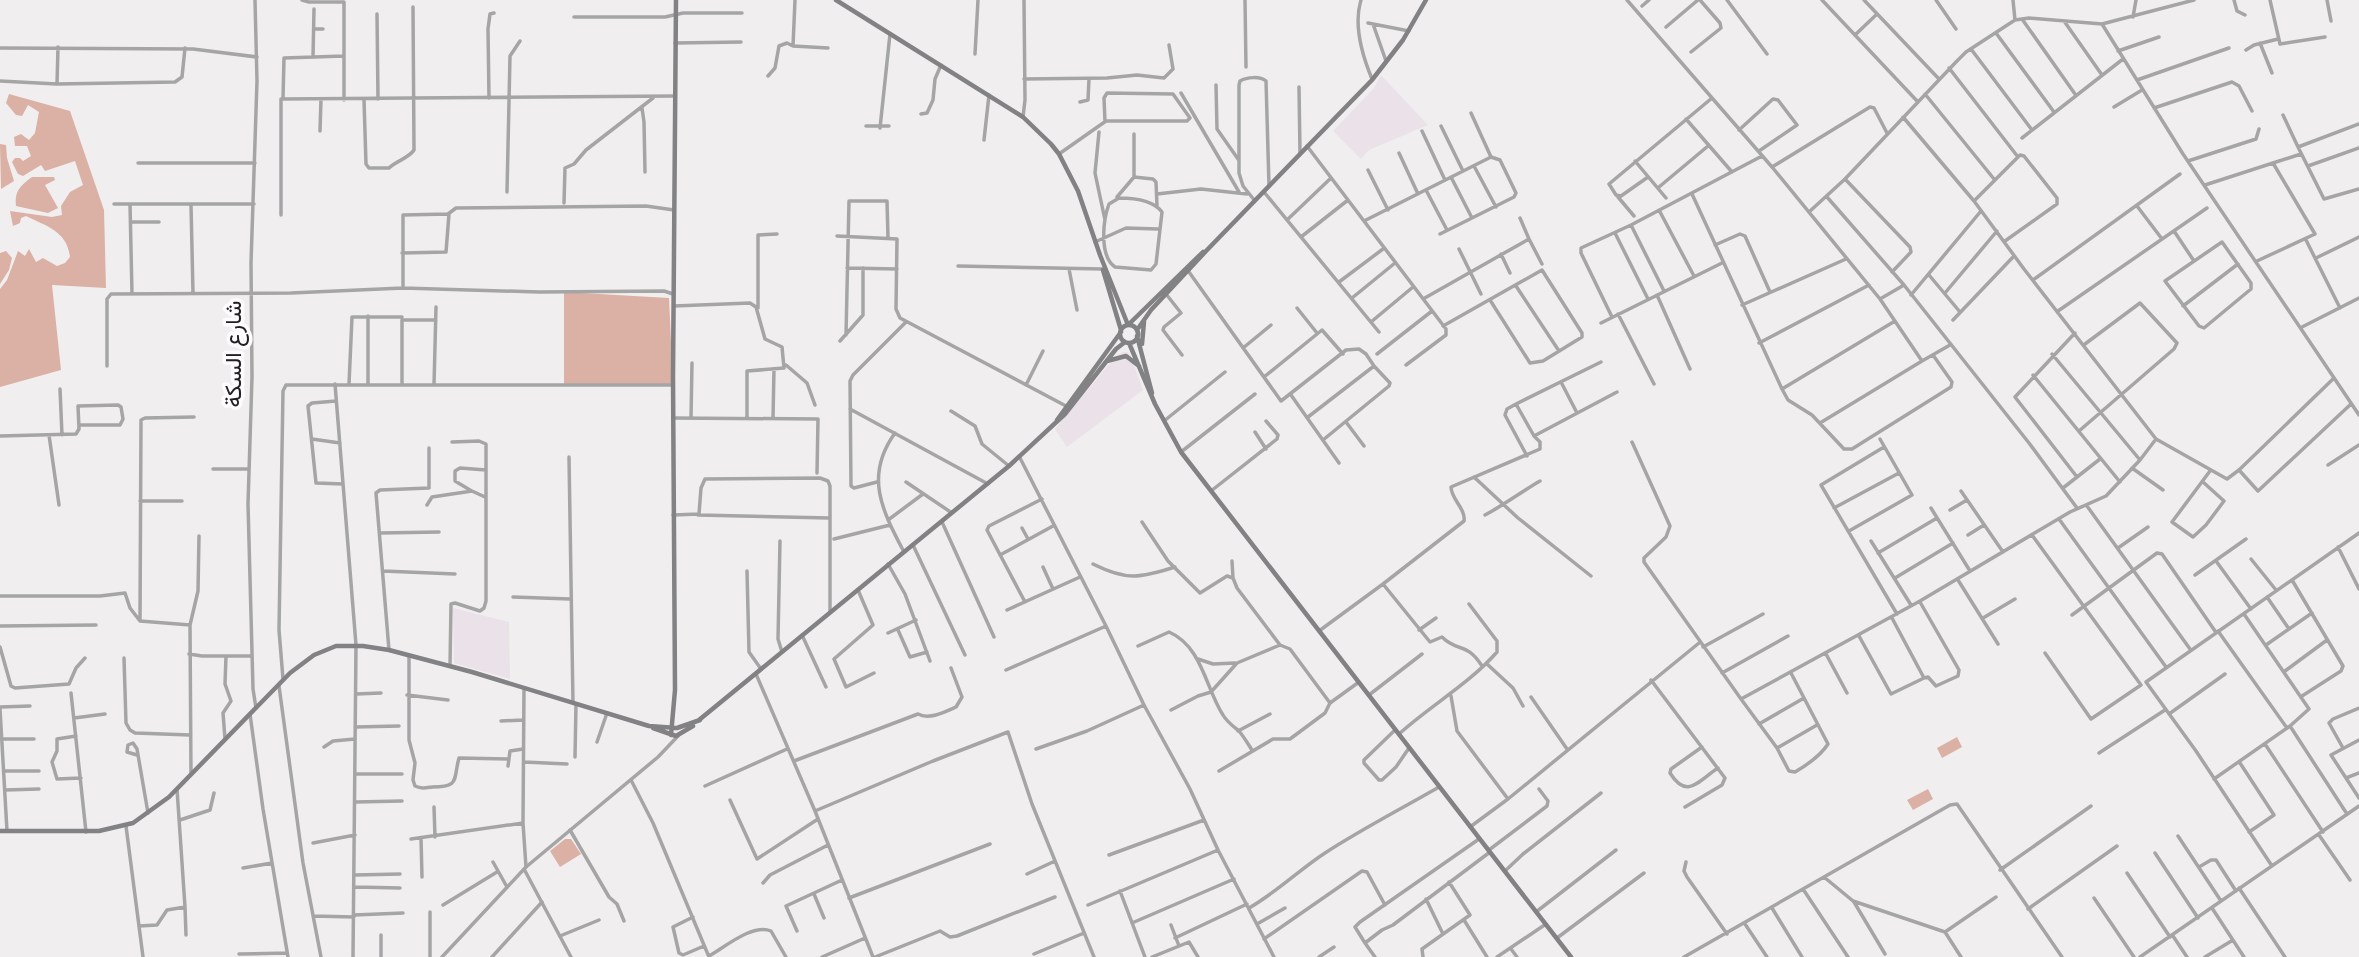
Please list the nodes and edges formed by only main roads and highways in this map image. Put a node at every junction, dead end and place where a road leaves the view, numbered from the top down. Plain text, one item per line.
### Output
1 (676, 0) edge
2 (836, 0) edge
3 (1426, 0) edge
4 (1207, 250) junction
5 (1100, 255) junction
6 (1144, 318) junction
7 (1128, 325) junction
8 (1121, 331) junction
9 (1137, 333) junction
10 (1127, 342) junction
11 (1142, 356) junction
12 (1106, 361) junction
13 (1140, 368) junction
14 (1155, 404) junction
15 (1056, 420) junction
16 (674, 717) junction
17 (700, 719) junction
18 (649, 726) junction
19 (679, 728) junction
20 (672, 729) junction
21 (671, 735) junction
22 (678, 735) junction
23 (0, 831) edge
24 (1571, 957) edge

1 - 16 main road
2 - 5 main road
3 - 4 main road
4 - 6 main road
4 - 7 main road
5 - 7 main road
5 - 8 main road
6 - 9 main road
6 - 11 main road
7 - 8 main road
7 - 9 main road
8 - 10 main road
8 - 15 main road
9 - 10 main road
9 - 11 main road
10 - 12 main road
10 - 13 main road
11 - 14 main road
12 - 13 main road
12 - 15 main road
13 - 14 main road
14 - 24 main road
15 - 17 main road
16 - 19 main road
16 - 20 main road
17 - 19 main road
17 - 22 main road
18 - 20 main road
18 - 21 main road
18 - 23 main road
19 - 20 main road
19 - 22 main road
20 - 21 main road
21 - 22 main road

